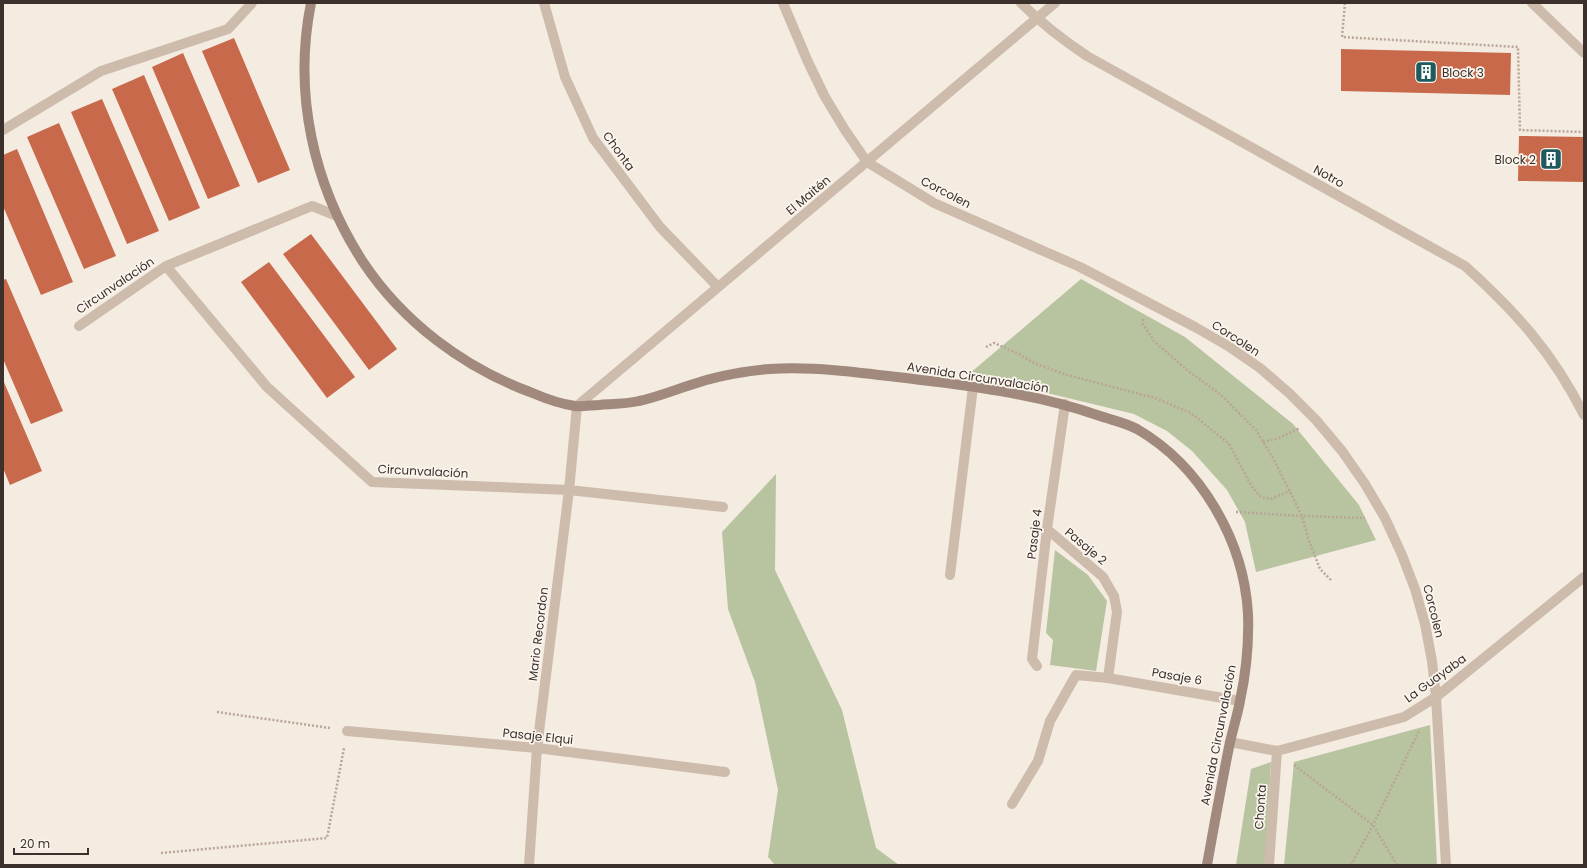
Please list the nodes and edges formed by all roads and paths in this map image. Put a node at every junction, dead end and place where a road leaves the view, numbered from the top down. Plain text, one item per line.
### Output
1 (252, 3) edge
2 (311, 3) edge
3 (544, 3) edge
4 (784, 3) edge
5 (1021, 3) edge
6 (1055, 3) edge
7 (1344, 3) edge
8 (1532, 3) edge
9 (1037, 19) junction
10 (1584, 53) edge
11 (3, 130) edge
12 (1584, 132) edge
13 (867, 162) junction
14 (337, 216) junction
15 (166, 266) junction
16 (718, 287) junction
17 (1139, 298) junction
18 (79, 326) dead end
19 (986, 347) dead end
20 (973, 387) junction
21 (1065, 404) junction
22 (577, 406) junction
23 (1584, 415) edge
24 (1316, 420) junction
25 (1263, 442) junction
26 (569, 490) junction
27 (1290, 491) junction
28 (723, 507) dead end
29 (1216, 510) junction
30 (1302, 516) junction
31 (1385, 518) junction
32 (1047, 530) junction
33 (950, 575) dead end
34 (1584, 577) edge
35 (1331, 580) dead end
36 (1037, 666) dead end
37 (1108, 678) junction
38 (1436, 697) junction
39 (1240, 701) junction
40 (217, 712) dead end
41 (1422, 725) dead end
42 (347, 731) junction
43 (1230, 742) junction
44 (538, 748) junction
45 (1277, 751) junction
46 (725, 772) dead end
47 (1012, 804) dead end
48 (1373, 825) junction
49 (161, 853) dead end
50 (530, 865) edge
51 (1207, 865) edge
52 (1269, 865) edge
53 (1351, 865) edge
54 (1397, 865) edge
55 (1446, 865) edge

1 - 11 street
2 - 14 street, Avenida Circunvalación
3 - 16 street, Chonta
4 - 13 street, Corcolen
5 - 9 street, Notro
6 - 9 street, El Maitén
7 - 12 path
8 - 10 street
9 - 13 street, El Maitén
9 - 23 street, Notro
13 - 16 street, El Maitén
13 - 17 street, Corcolen
14 - 15 street, Circunvalación
14 - 22 street, Avenida Circunvalación
15 - 18 street, Circunvalación
15 - 26 street, Circunvalación
16 - 22 street, El Maitén
17 - 24 street, Corcolen
17 - 25 path
19 - 27 path
20 - 21 street, Avenida Circunvalación
20 - 22 street, Avenida Circunvalación
20 - 33 street
21 - 29 street, Avenida Circunvalación
21 - 32 street, Pasaje 4
22 - 26 street, Mario Recordon
24 - 25 path
24 - 31 street, Corcolen
25 - 27 path
26 - 28 street, Circunvalación
26 - 44 street, Mario Recordon
27 - 30 path
29 - 30 path
29 - 39 street, Avenida Circunvalación
30 - 31 path
30 - 35 path
31 - 38 street, Corcolen
32 - 36 street, Pasaje 4
32 - 37 street, Pasaje 2
34 - 38 street, La Guayaba
37 - 39 street, Pasaje 6
37 - 47 street, Pasaje 6
38 - 45 street, La Guayaba
38 - 55 street, Corcolen
39 - 43 street, Avenida Circunvalación
40 - 42 path
41 - 48 path
42 - 44 street, Pasaje Elqui
42 - 49 path
43 - 45 street, La Guayaba
43 - 51 street, Avenida Circunvalación
44 - 46 street, Pasaje Elqui
44 - 50 street, Mario Recordon
45 - 48 path
45 - 52 street, Chonta
48 - 53 path
48 - 54 path

